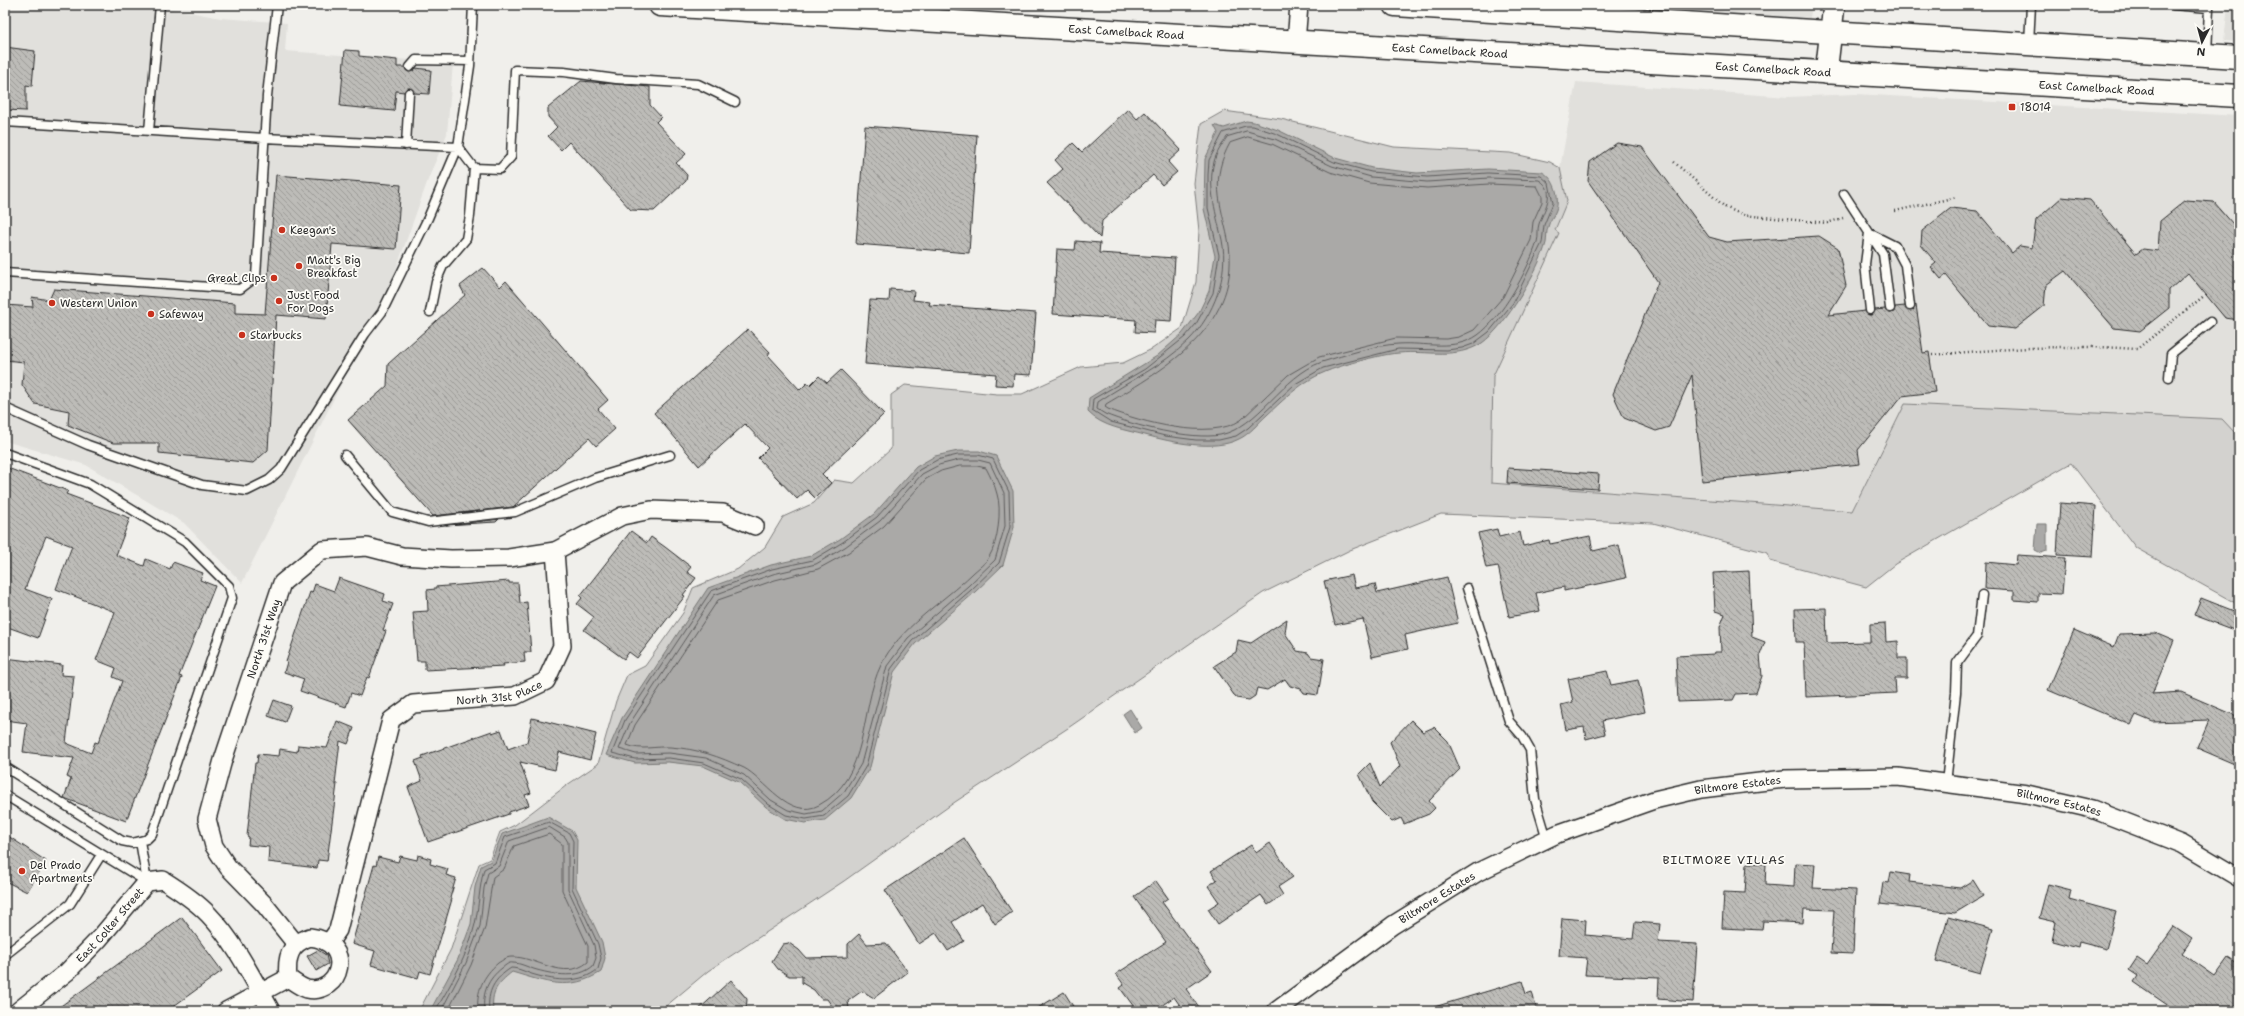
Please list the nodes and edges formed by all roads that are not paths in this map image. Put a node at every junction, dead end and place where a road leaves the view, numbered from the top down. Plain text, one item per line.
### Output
1 (160, 5) edge
2 (277, 5) edge
3 (473, 5) edge
4 (660, 5) edge
5 (1299, 5) edge
6 (1395, 5) edge
7 (1834, 5) edge
8 (2031, 5) edge
9 (2173, 5) edge
10 (789, 9) edge
11 (1831, 34) junction
12 (1296, 42) junction
13 (2028, 43) junction
14 (2207, 55) junction
15 (2239, 57) edge
16 (470, 61) junction
17 (410, 67) dead end
18 (1826, 73) junction
19 (409, 93) dead end
20 (2239, 96) edge
21 (735, 102) dead end
22 (5, 122) edge
23 (149, 131) junction
24 (264, 138) junction
25 (406, 145) junction
26 (458, 147) junction
27 (474, 168) junction
28 (1844, 194) dead end
29 (1870, 233) junction
30 (5, 273) edge
31 (1910, 306) dead end
32 (1890, 308) dead end
33 (1870, 310) dead end
34 (430, 312) dead end
35 (2210, 322) dead end
36 (2169, 377) dead end
37 (5, 408) edge
38 (5, 452) edge
39 (345, 455) dead end
40 (670, 455) dead end
41 (755, 526) dead end
42 (555, 551) junction
43 (1467, 588) dead end
44 (1982, 595) dead end
45 (5, 767) edge
46 (1946, 783) junction
47 (5, 795) edge
48 (1548, 839) junction
49 (140, 841) junction
50 (100, 855) junction
51 (2239, 878) edge
52 (147, 882) junction
53 (329, 943) junction
54 (296, 944) junction
55 (5, 955) edge
56 (288, 978) junction
57 (260, 992) junction
58 (18, 1011) edge
59 (226, 1011) edge
60 (271, 1011) edge
61 (1276, 1011) edge

1 - 23 lane
2 - 24 lane
3 - 16 lane
4 - 10 main road, East Camelback Road
5 - 12 street
6 - 11 main road
7 - 11 street
8 - 13 lane
9 - 14 lane
10 - 12 main road, East Camelback Road
11 - 13 main road
11 - 18 street
12 - 18 main road, East Camelback Road
13 - 14 main road
14 - 15 main road
16 - 17 lane
16 - 26 lane
18 - 20 main road, East Camelback Road
19 - 25 lane
21 - 27 lane
22 - 23 lane
23 - 24 lane
24 - 25 lane
24 - 30 lane
25 - 26 lane
26 - 27 lane
26 - 37 lane
27 - 34 lane
28 - 29 lane
29 - 31 lane
29 - 32 lane
29 - 33 lane
35 - 36 lane
38 - 49 lane
39 - 40 lane
41 - 42 street
42 - 53 street, North 31st Place
42 - 54 street, North 31st Way
43 - 48 lane
44 - 46 lane
45 - 49 lane
46 - 48 street, Biltmore Estates
46 - 51 street, Biltmore Estates
47 - 50 lane
48 - 61 street, Biltmore Estates
49 - 52 lane
50 - 52 lane
50 - 55 lane
52 - 57 street, East Colter Street
52 - 58 street, East Colter Street
53 - 54 street
53 - 56 street
54 - 56 street
56 - 57 street
57 - 59 street
57 - 60 street, East Colter Street

